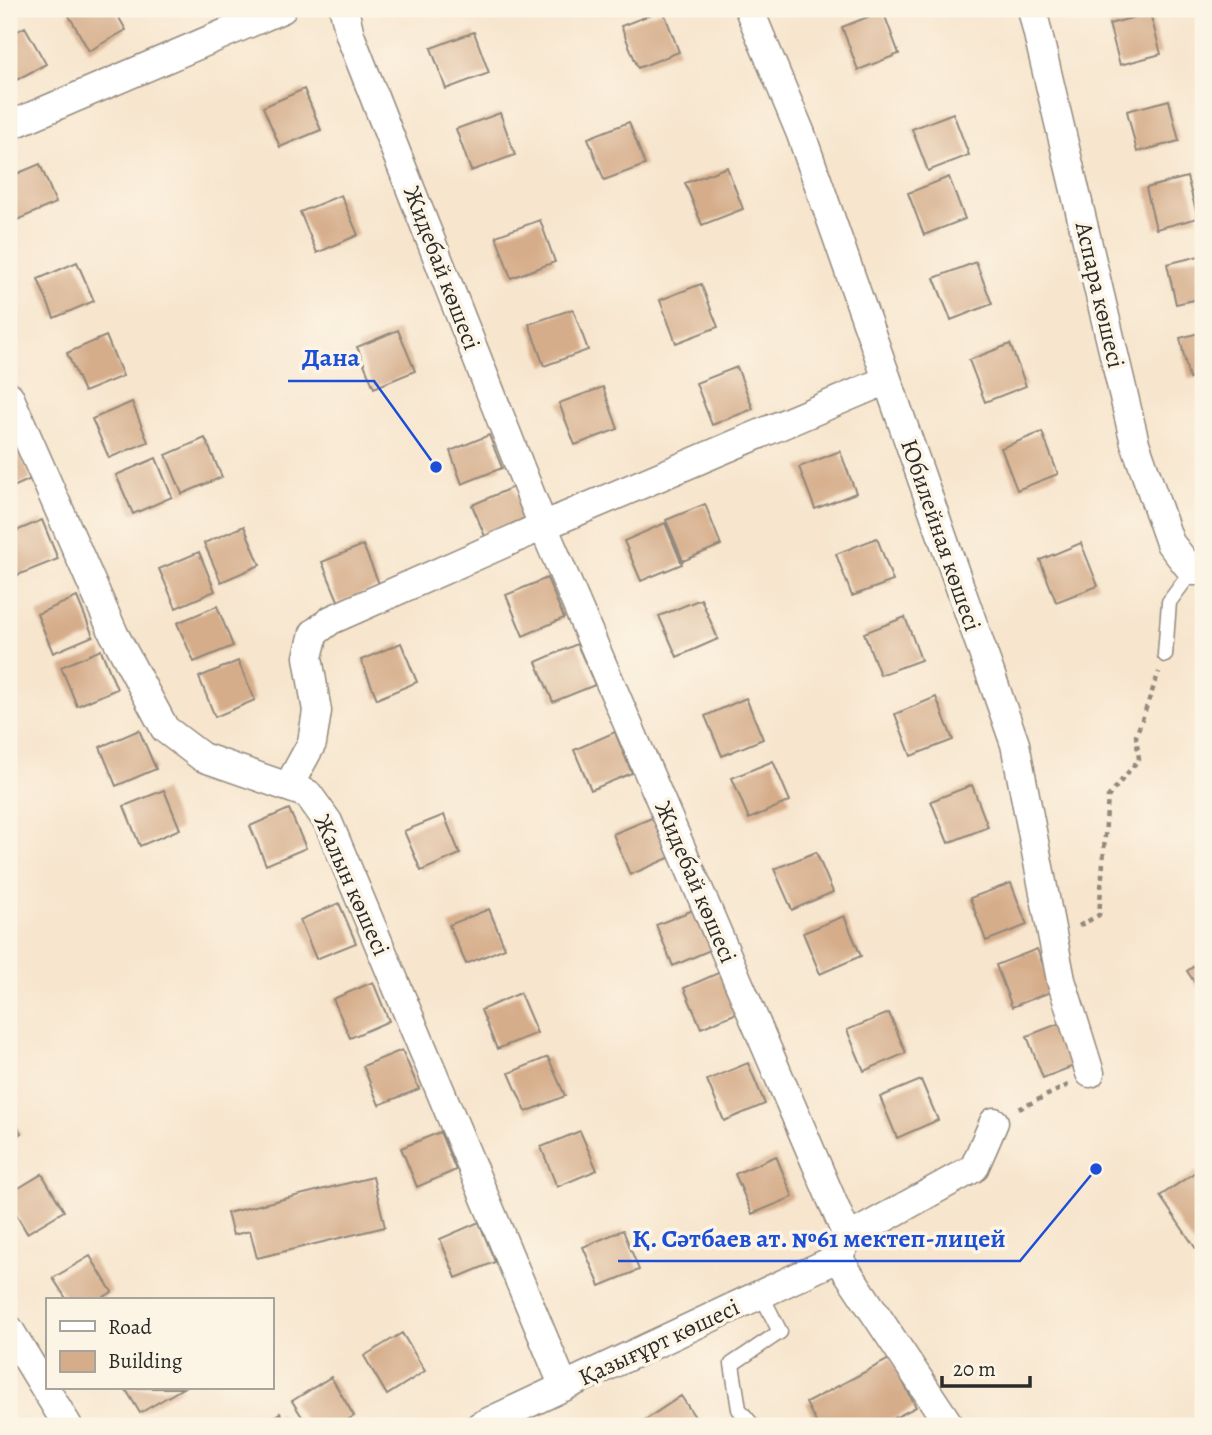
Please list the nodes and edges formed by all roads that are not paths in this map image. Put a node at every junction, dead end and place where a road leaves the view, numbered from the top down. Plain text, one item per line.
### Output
1 (282, 9) edge
2 (345, 9) edge
3 (749, 9) edge
4 (1032, 9) edge
5 (9, 126) edge
6 (887, 380) junction
7 (9, 396) edge
8 (543, 526) junction
9 (1198, 571) edge
10 (1165, 655) road end
11 (288, 787) junction
12 (1090, 1073) road end
13 (994, 1122) road end
14 (843, 1248) junction
15 (761, 1294) junction
16 (9, 1329) edge
17 (565, 1387) junction
18 (46, 1390) edge
19 (46, 1390) edge
20 (68, 1426) edge
21 (480, 1426) edge
22 (753, 1426) edge
23 (950, 1426) edge

1 - 5 street
2 - 8 street, Жидебай көшесі
3 - 6 street, Юбилейная көшесі
4 - 9 street, Аспара көшесі
6 - 8 street
6 - 12 street, Юбилейная көшесі
7 - 11 street, Жалын көшесі
8 - 11 street
8 - 14 street, Жидебай көшесі
9 - 10 lane
11 - 17 street, Жалын көшесі
13 - 14 street, Қазығұрт көшесі
14 - 15 street, Қазығұрт көшесі
14 - 23 street, Жидебай көшесі
15 - 17 street, Қазығұрт көшесі
15 - 22 lane
16 - 18 street
17 - 21 street, Қазығұрт көшесі
19 - 20 street

